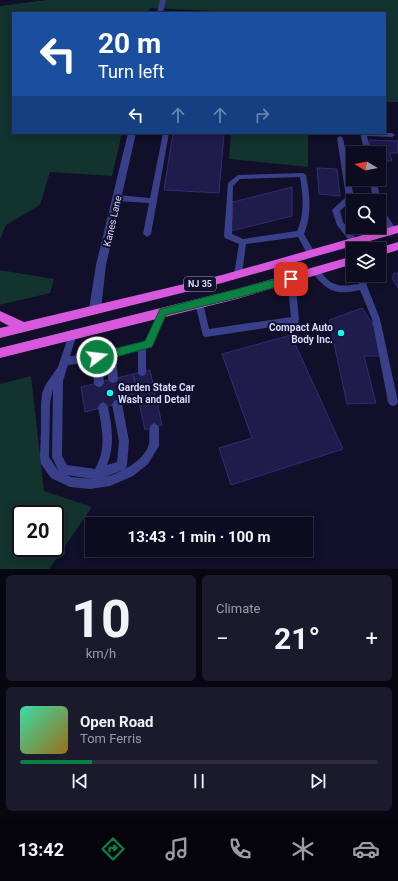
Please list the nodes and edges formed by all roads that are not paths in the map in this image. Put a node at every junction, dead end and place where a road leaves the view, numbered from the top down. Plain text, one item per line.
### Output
1 (163, 0) edge
2 (160, 12) edge
3 (132, 134) edge
4 (166, 134) edge
5 (392, 135) dead end
6 (340, 138) dead end
7 (366, 146) edge
8 (117, 198) junction
9 (154, 201) junction
10 (386, 219) edge
11 (395, 230) edge
12 (147, 234) dead end
13 (300, 234) junction
14 (354, 241) junction
15 (243, 242) junction
16 (398, 246) edge
17 (386, 250) edge
18 (311, 254) junction
19 (346, 262) edge
20 (316, 271) junction
21 (238, 274) junction
22 (291, 279) junction
23 (362, 282) edge
24 (363, 286) junction
25 (199, 303) junction
26 (95, 309) junction
27 (163, 312) junction
28 (0, 316) edge
29 (23, 327) junction
30 (0, 333) edge
31 (73, 334) junction
32 (142, 346) junction
33 (0, 353) edge
34 (111, 354) junction
35 (97, 357) junction
36 (63, 365) junction
37 (142, 372) dead end
38 (113, 379) dead end
39 (99, 383) dead end
40 (393, 402) dead end
41 (117, 404) dead end
42 (104, 408) dead end
43 (154, 428) dead end
44 (97, 474) junction

1 - 2 street
3 - 8 street, Kanes Lane
4 - 9 lane
5 - 7 lane
6 - 14 lane
8 - 9 lane
8 - 26 street, Kanes Lane
9 - 12 lane
10 - 11 lane
11 - 14 highway, NJ 35
13 - 15 lane
13 - 15 lane
13 - 18 lane
14 - 18 highway, NJ 35
15 - 21 lane
16 - 17 highway
18 - 21 highway, NJ 35
19 - 20 highway, NJ 35
20 - 22 highway, NJ 35
20 - 24 lane
21 - 26 highway, NJ 35
22 - 25 highway, NJ 35
22 - 25 lane
23 - 24 lane
24 - 40 lane
25 - 27 highway, NJ 35
26 - 29 highway, NJ 35
27 - 31 highway, NJ 35
27 - 32 lane
28 - 29 highway
29 - 30 highway, NJ 35
31 - 33 highway, NJ 35
31 - 36 lane
32 - 34 lane
32 - 37 lane
34 - 35 lane
34 - 38 lane
35 - 36 lane
35 - 39 lane
36 - 43 lane
36 - 44 lane
41 - 44 lane
42 - 44 lane

